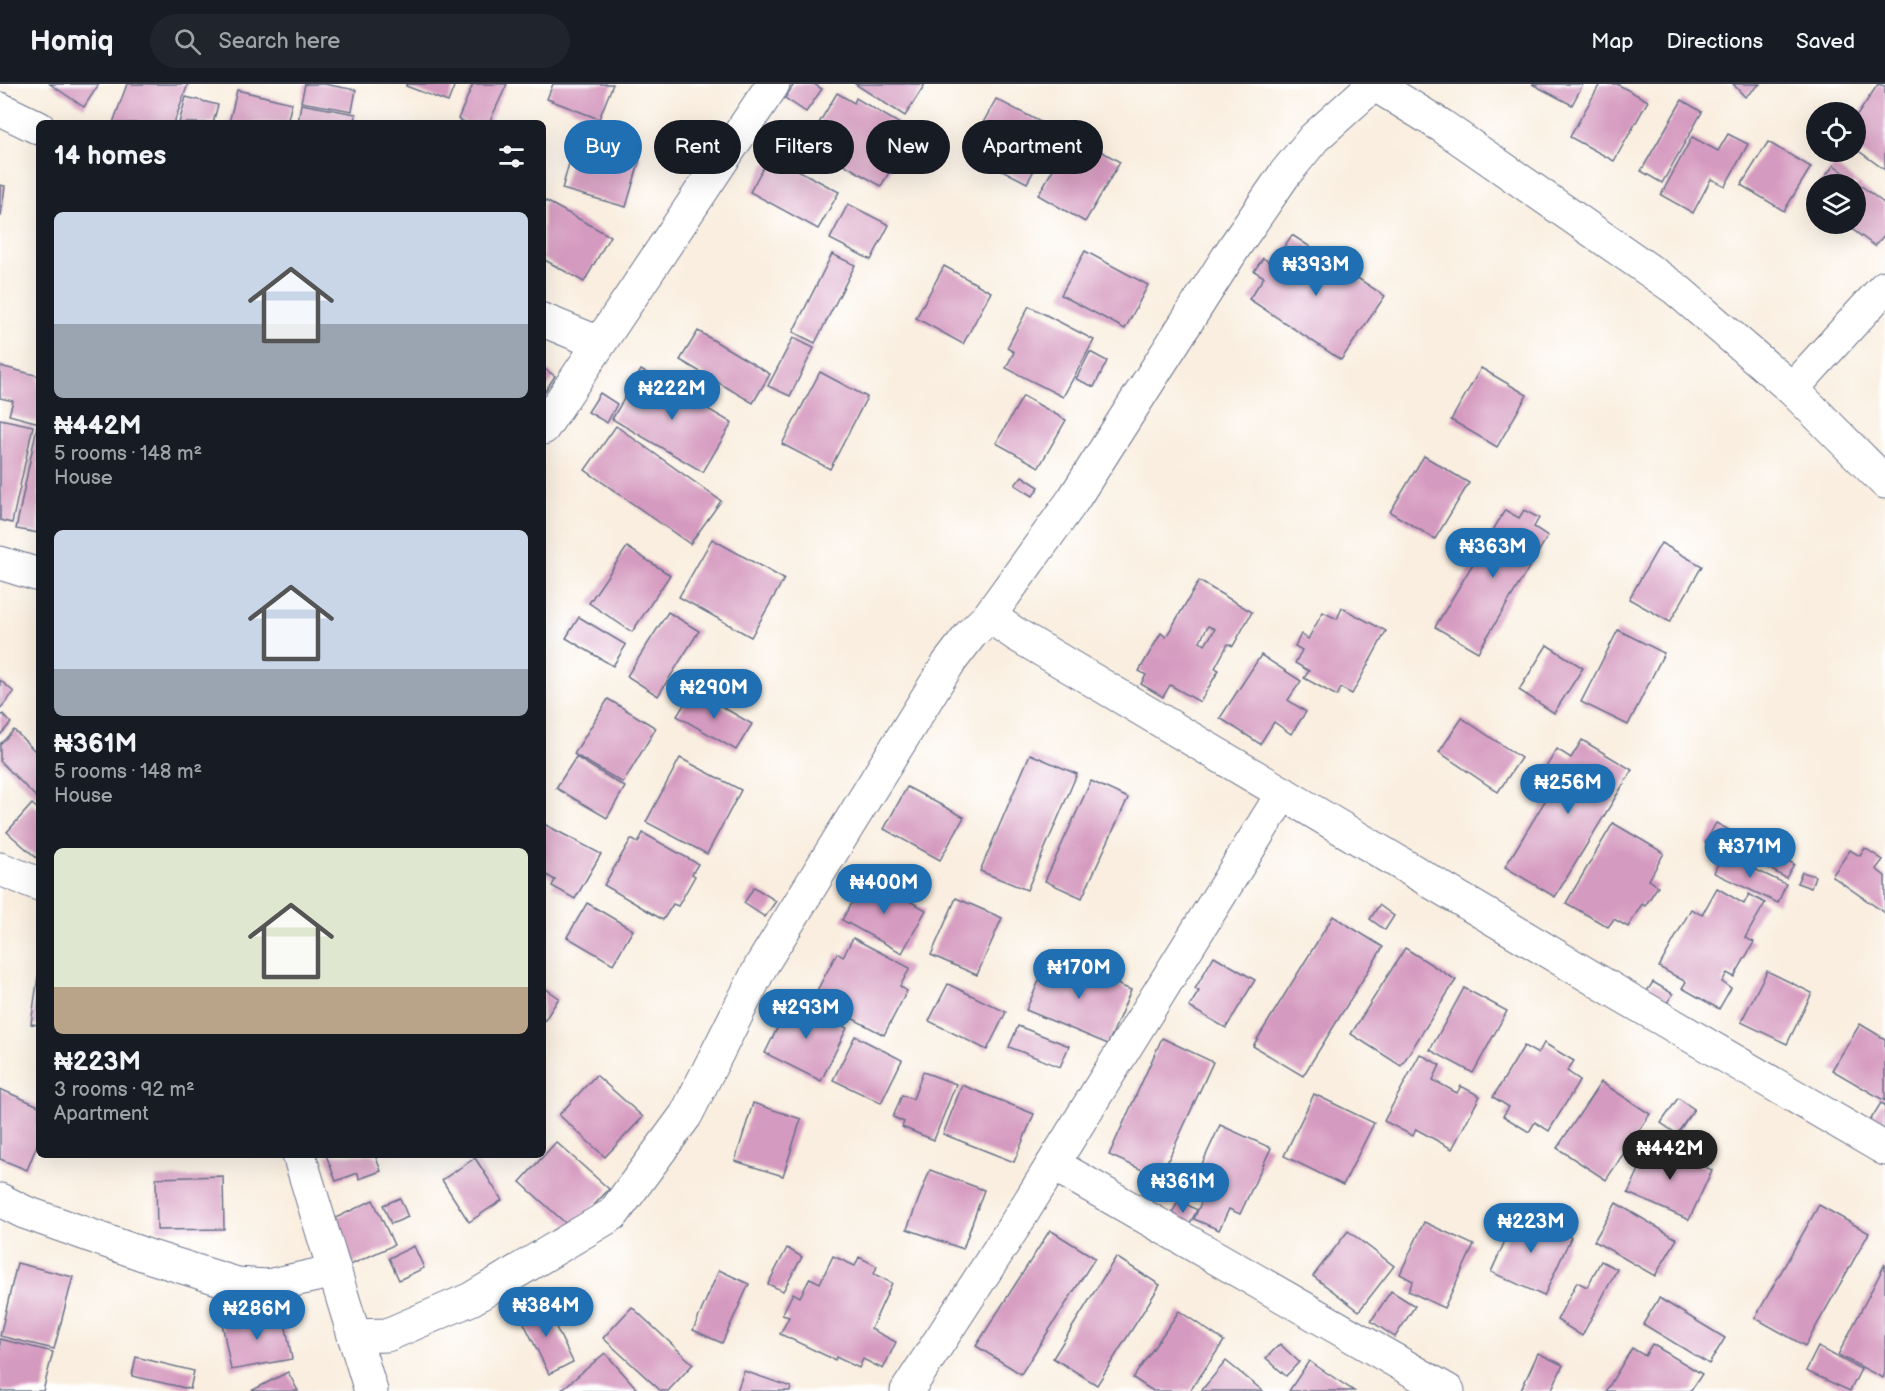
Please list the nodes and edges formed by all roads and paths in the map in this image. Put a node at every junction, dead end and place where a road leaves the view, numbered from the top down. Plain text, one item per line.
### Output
1 (773, 84) edge
2 (1374, 84) edge
3 (0, 109) edge
4 (36, 127) edge
5 (1885, 287) edge
6 (546, 321) edge
7 (599, 343) junction
8 (1792, 389) junction
9 (546, 423) edge
10 (1885, 482) edge
11 (0, 563) edge
12 (36, 574) edge
13 (989, 616) junction
14 (1283, 793) junction
15 (0, 869) edge
16 (36, 883) edge
17 (1885, 1149) edge
18 (300, 1158) edge
19 (1053, 1164) junction
20 (0, 1200) edge
21 (334, 1271) junction
22 (363, 1364) edge
23 (907, 1391) edge
24 (1448, 1391) edge

1 - 7 street
2 - 8 street
2 - 13 street
3 - 4 street
5 - 8 street
6 - 7 street
7 - 9 street
8 - 10 street
11 - 12 street
13 - 14 street
13 - 22 street
14 - 17 street
14 - 19 street
15 - 16 street
18 - 21 street
19 - 23 street
19 - 24 street
20 - 21 street
21 - 22 street

